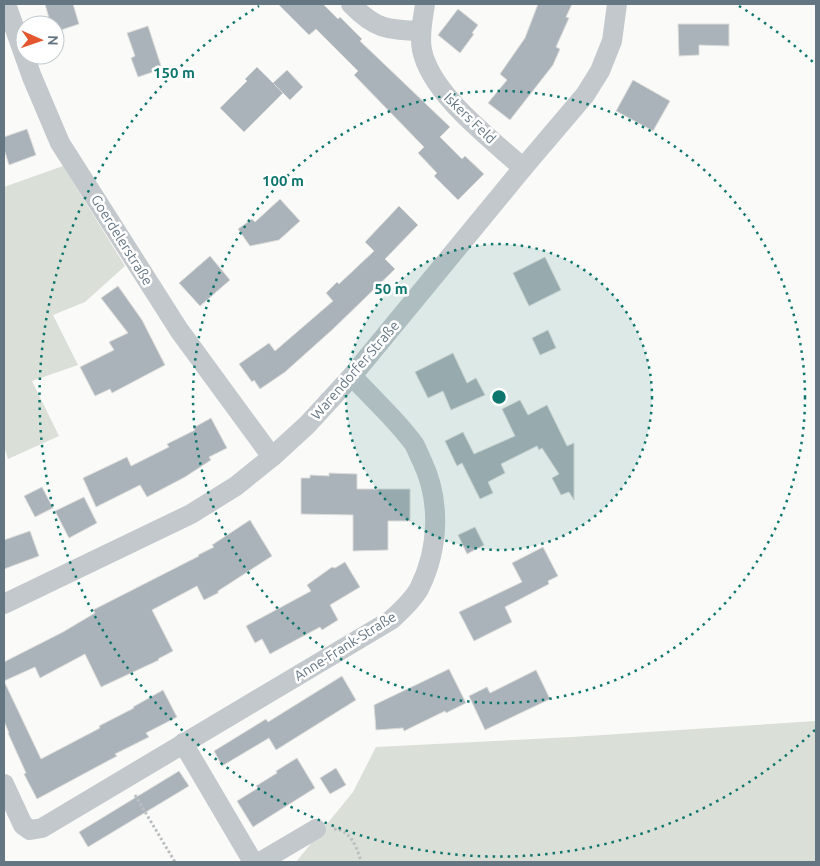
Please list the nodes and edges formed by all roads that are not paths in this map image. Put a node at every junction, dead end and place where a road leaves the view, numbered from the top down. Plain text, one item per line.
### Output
1 (6, 4) edge
2 (351, 4) edge
3 (425, 4) edge
4 (617, 4) edge
5 (421, 31) junction
6 (523, 168) junction
7 (352, 376) junction
8 (272, 457) junction
9 (4, 604) edge
10 (183, 743) junction
11 (4, 784) edge
12 (316, 829) road end
13 (253, 862) edge
14 (260, 862) edge

1 - 8 street, Goerdelerstraße
2 - 5 street
3 - 5 street, Iskers Feld
4 - 6 street, Warendorfer Straße
5 - 6 street, Iskers Feld
6 - 7 street, Warendorfer Straße
7 - 8 street, Warendorfer Straße
7 - 10 street, Anne-Frank-Straße
8 - 9 street, Warendorfer Straße
10 - 11 street, Anne-Frank-Straße
10 - 13 street
12 - 14 street

